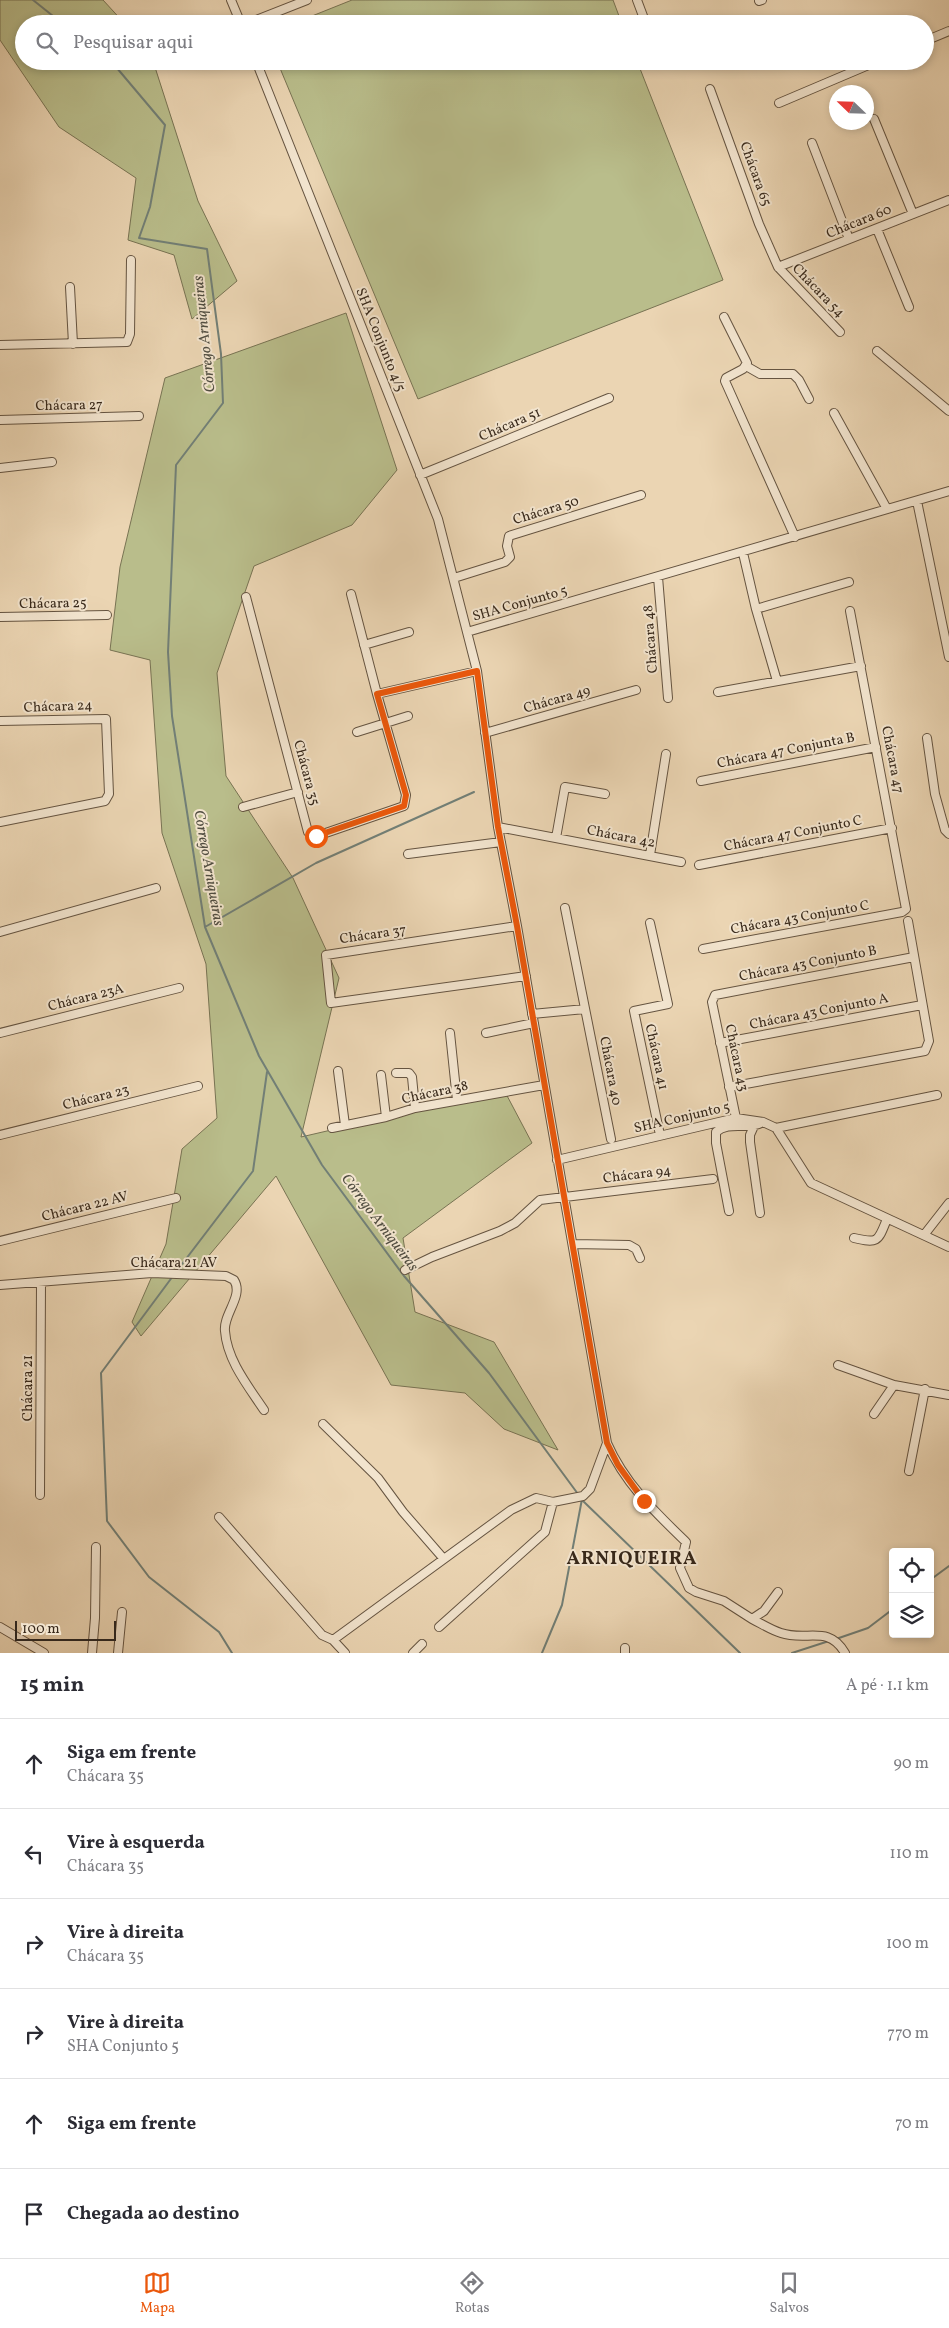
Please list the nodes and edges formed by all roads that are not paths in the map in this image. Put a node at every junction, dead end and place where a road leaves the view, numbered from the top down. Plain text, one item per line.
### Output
1 (231, 0) edge
2 (307, 0) edge
3 (637, 0) edge
4 (237, 15) edge
5 (269, 15) edge
6 (643, 15) edge
7 (949, 31) edge
8 (934, 37) edge
9 (260, 70) edge
10 (857, 70) edge
11 (710, 89) dead end
12 (779, 103) dead end
13 (874, 119) dead end
14 (812, 143) dead end
15 (949, 200) edge
16 (913, 214) junction
17 (877, 229) junction
18 (849, 239) junction
19 (130, 260) dead end
20 (778, 267) junction
21 (70, 288) dead end
22 (909, 308) dead end
23 (724, 317) dead end
24 (840, 332) dead end
25 (73, 344) junction
26 (0, 346) edge
27 (877, 351) dead end
28 (746, 366) junction
29 (609, 398) dead end
30 (809, 399) dead end
31 (949, 411) edge
32 (834, 413) dead end
33 (140, 416) dead end
34 (0, 420) edge
35 (52, 462) dead end
36 (0, 468) edge
37 (420, 476) junction
38 (949, 492) edge
39 (642, 495) dead end
40 (917, 501) junction
41 (888, 509) junction
42 (795, 537) junction
43 (742, 552) junction
44 (658, 577) junction
45 (454, 578) junction
46 (849, 582) dead end
47 (351, 594) dead end
48 (246, 597) dead end
49 (756, 610) junction
50 (850, 611) dead end
51 (107, 615) dead end
52 (0, 617) edge
53 (409, 632) dead end
54 (467, 632) junction
55 (948, 644) edge
56 (364, 645) junction
57 (949, 656) edge
58 (861, 666) junction
59 (477, 671) junction
60 (777, 681) junction
61 (636, 690) dead end
62 (718, 692) dead end
63 (377, 694) junction
64 (668, 698) dead end
65 (408, 716) dead end
66 (0, 721) edge
67 (385, 724) junction
68 (357, 732) dead end
69 (486, 733) junction
70 (928, 738) dead end
71 (876, 747) junction
72 (666, 754) dead end
73 (701, 780) dead end
74 (298, 792) junction
75 (605, 794) dead end
76 (243, 807) dead end
77 (0, 822) edge
78 (498, 827) junction
79 (892, 828) junction
80 (949, 834) edge
81 (556, 838) junction
82 (501, 842) junction
83 (408, 854) dead end
84 (650, 855) junction
85 (681, 862) dead end
86 (699, 865) dead end
87 (156, 888) dead end
88 (566, 908) dead end
89 (902, 912) joint
90 (908, 921) dead end
91 (650, 923) dead end
92 (517, 926) junction
93 (0, 932) edge
94 (703, 949) dead end
95 (914, 957) junction
96 (526, 976) junction
97 (179, 988) dead end
98 (712, 1002) joint
99 (922, 1005) junction
100 (585, 1009) junction
101 (533, 1018) junction
102 (486, 1032) dead end
103 (0, 1033) edge
104 (450, 1033) dead end
105 (720, 1043) junction
106 (338, 1071) dead end
107 (396, 1073) dead end
108 (381, 1075) dead end
109 (544, 1085) junction
110 (198, 1086) dead end
111 (729, 1087) junction
112 (937, 1095) dead end
113 (457, 1100) junction
114 (415, 1108) junction
115 (386, 1118) junction
116 (736, 1118) junction
117 (763, 1122) junction
118 (345, 1126) junction
119 (754, 1126) junction
120 (332, 1128) dead end
121 (776, 1128) junction
122 (0, 1134) edge
123 (660, 1135) junction
124 (611, 1139) dead end
125 (557, 1160) junction
126 (712, 1179) dead end
127 (564, 1197) junction
128 (176, 1198) dead end
129 (949, 1204) edge
130 (729, 1211) dead end
131 (760, 1213) dead end
132 (887, 1219) junction
133 (924, 1235) junction
134 (854, 1238) dead end
135 (0, 1241) edge
136 (572, 1244) junction
137 (949, 1247) edge
138 (640, 1258) dead end
139 (405, 1270) dead end
140 (41, 1282) junction
141 (0, 1285) edge
142 (838, 1365) dead end
143 (894, 1385) junction
144 (925, 1389) junction
145 (949, 1395) edge
146 (264, 1410) dead end
147 (874, 1414) dead end
148 (323, 1424) dead end
149 (607, 1443) junction
150 (909, 1472) dead end
151 (40, 1495) dead end
152 (553, 1502) junction
153 (219, 1517) dead end
154 (96, 1547) dead end
155 (443, 1558) junction
156 (778, 1592) dead end
157 (122, 1612) dead end
158 (752, 1620) junction
159 (0, 1627) edge
160 (439, 1627) dead end
161 (333, 1640) junction
162 (422, 1644) dead end
163 (44, 1653) edge
164 (92, 1653) edge
165 (118, 1653) edge
166 (344, 1653) edge
167 (413, 1653) edge
168 (846, 1653) edge

1 - 4 street
2 - 5 street
3 - 6 street
7 - 8 street
9 - 37 street, SHA Conjunto 4/5
10 - 12 street
11 - 20 street, Chácara 65
13 - 16 street
14 - 18 street
15 - 16 street, Chácara 60
16 - 17 street, Chácara 60
17 - 18 street, Chácara 60
17 - 22 street
18 - 20 street, Chácara 60
19 - 25 street
20 - 24 street, Chácara 54
21 - 25 street
23 - 28 street
25 - 26 street
27 - 31 street
28 - 30 street
28 - 42 street
29 - 37 street, Chácara 51
32 - 41 street
33 - 34 street, Chácara 27
35 - 36 street
37 - 45 street, SHA Conjunto 4/5
38 - 40 street, SHA Conjunto 5
39 - 45 street, Chácara 50
40 - 41 street, SHA Conjunto 5
40 - 55 street
41 - 42 street, SHA Conjunto 5
42 - 43 street, SHA Conjunto 5
43 - 44 street, SHA Conjunto 5
43 - 49 street
44 - 54 street, SHA Conjunto 5
44 - 64 street, Chácara 48
45 - 54 street, SHA Conjunto 4/5
46 - 49 street
47 - 56 street, Chácara 35
48 - 74 street, Chácara 35
49 - 60 street
50 - 58 street, Chácara 47
51 - 52 street, Chácara 25
53 - 56 street
54 - 59 street, SHA Conjunto 5
55 - 57 street
56 - 63 street, Chácara 35
58 - 60 street
58 - 71 street, Chácara 47
59 - 63 street
59 - 69 street, SHA Conjunto 5
60 - 62 street
61 - 69 street, Chácara 49
63 - 67 street, Chácara 35
65 - 67 street
66 - 77 street, Chácara 24
67 - 68 street
67 - 74 street, Chácara 35
69 - 78 street, SHA Conjunto 5
70 - 80 street
71 - 73 street, Chácara 47 Conjunta B
71 - 79 street, Chácara 47
72 - 84 street
74 - 76 street
75 - 81 street
78 - 81 street, Chácara 42
78 - 82 street, SHA Conjunto 5
79 - 86 street, Chácara 47 Conjunto C
79 - 89 street, Chácara 47
81 - 84 street, Chácara 42
82 - 83 street
82 - 92 street, SHA Conjunto 5
84 - 85 street, Chácara 42
87 - 93 street
88 - 100 street, Chácara 40
89 - 94 street, Chácara 43 Conjunto C
90 - 95 street
91 - 123 street, Chácara 41
92 - 96 street, SHA Conjunto 5
92 - 96 street, Chácara 37
95 - 98 street, Chácara 43 Conjunto B
95 - 99 street
96 - 101 street, SHA Conjunto 5
97 - 103 street, Chácara 23A
98 - 105 street, Chácara 43
99 - 105 street, Chácara 43 Conjunto A
99 - 111 street
100 - 101 street
100 - 124 street, Chácara 40
101 - 102 street
101 - 109 street, SHA Conjunto 5
104 - 113 street
105 - 111 street, Chácara 43
106 - 118 street
107 - 114 street
108 - 115 street
109 - 113 street, Chácara 38
109 - 125 street, SHA Conjunto 5
110 - 122 street, Chácara 23
111 - 116 street, Chácara 43
112 - 121 street
113 - 114 street, Chácara 38
114 - 115 street, Chácara 38
115 - 118 street, Chácara 38
116 - 117 street, SHA Conjunto 5
116 - 123 street, SHA Conjunto 5
117 - 119 street
117 - 121 street, SHA Conjunto 5
118 - 120 street, Chácara 38
119 - 130 street
119 - 131 street
121 - 132 street
123 - 125 street, SHA Conjunto 5
125 - 127 street, SHA Conjunto 5
126 - 127 street, Chácara 94
127 - 136 street, SHA Conjunto 5
127 - 139 street, Chácara 94
128 - 135 street, Chácara 22 AV
129 - 133 street
132 - 133 street
132 - 134 street
133 - 137 street
136 - 138 street
136 - 149 street, SHA Conjunto 5
140 - 141 street, Chácara 21 AV
140 - 146 street, Chácara 21 AV
140 - 151 street, Chácara 21
142 - 143 street
143 - 144 street
143 - 147 street
144 - 145 street
144 - 150 street
148 - 155 street
149 - 152 street
149 - 158 street
152 - 155 street
152 - 160 street
153 - 161 street
154 - 164 street
155 - 161 street
156 - 158 street
157 - 165 street
158 - 168 street
159 - 163 street
161 - 166 street
162 - 167 street

